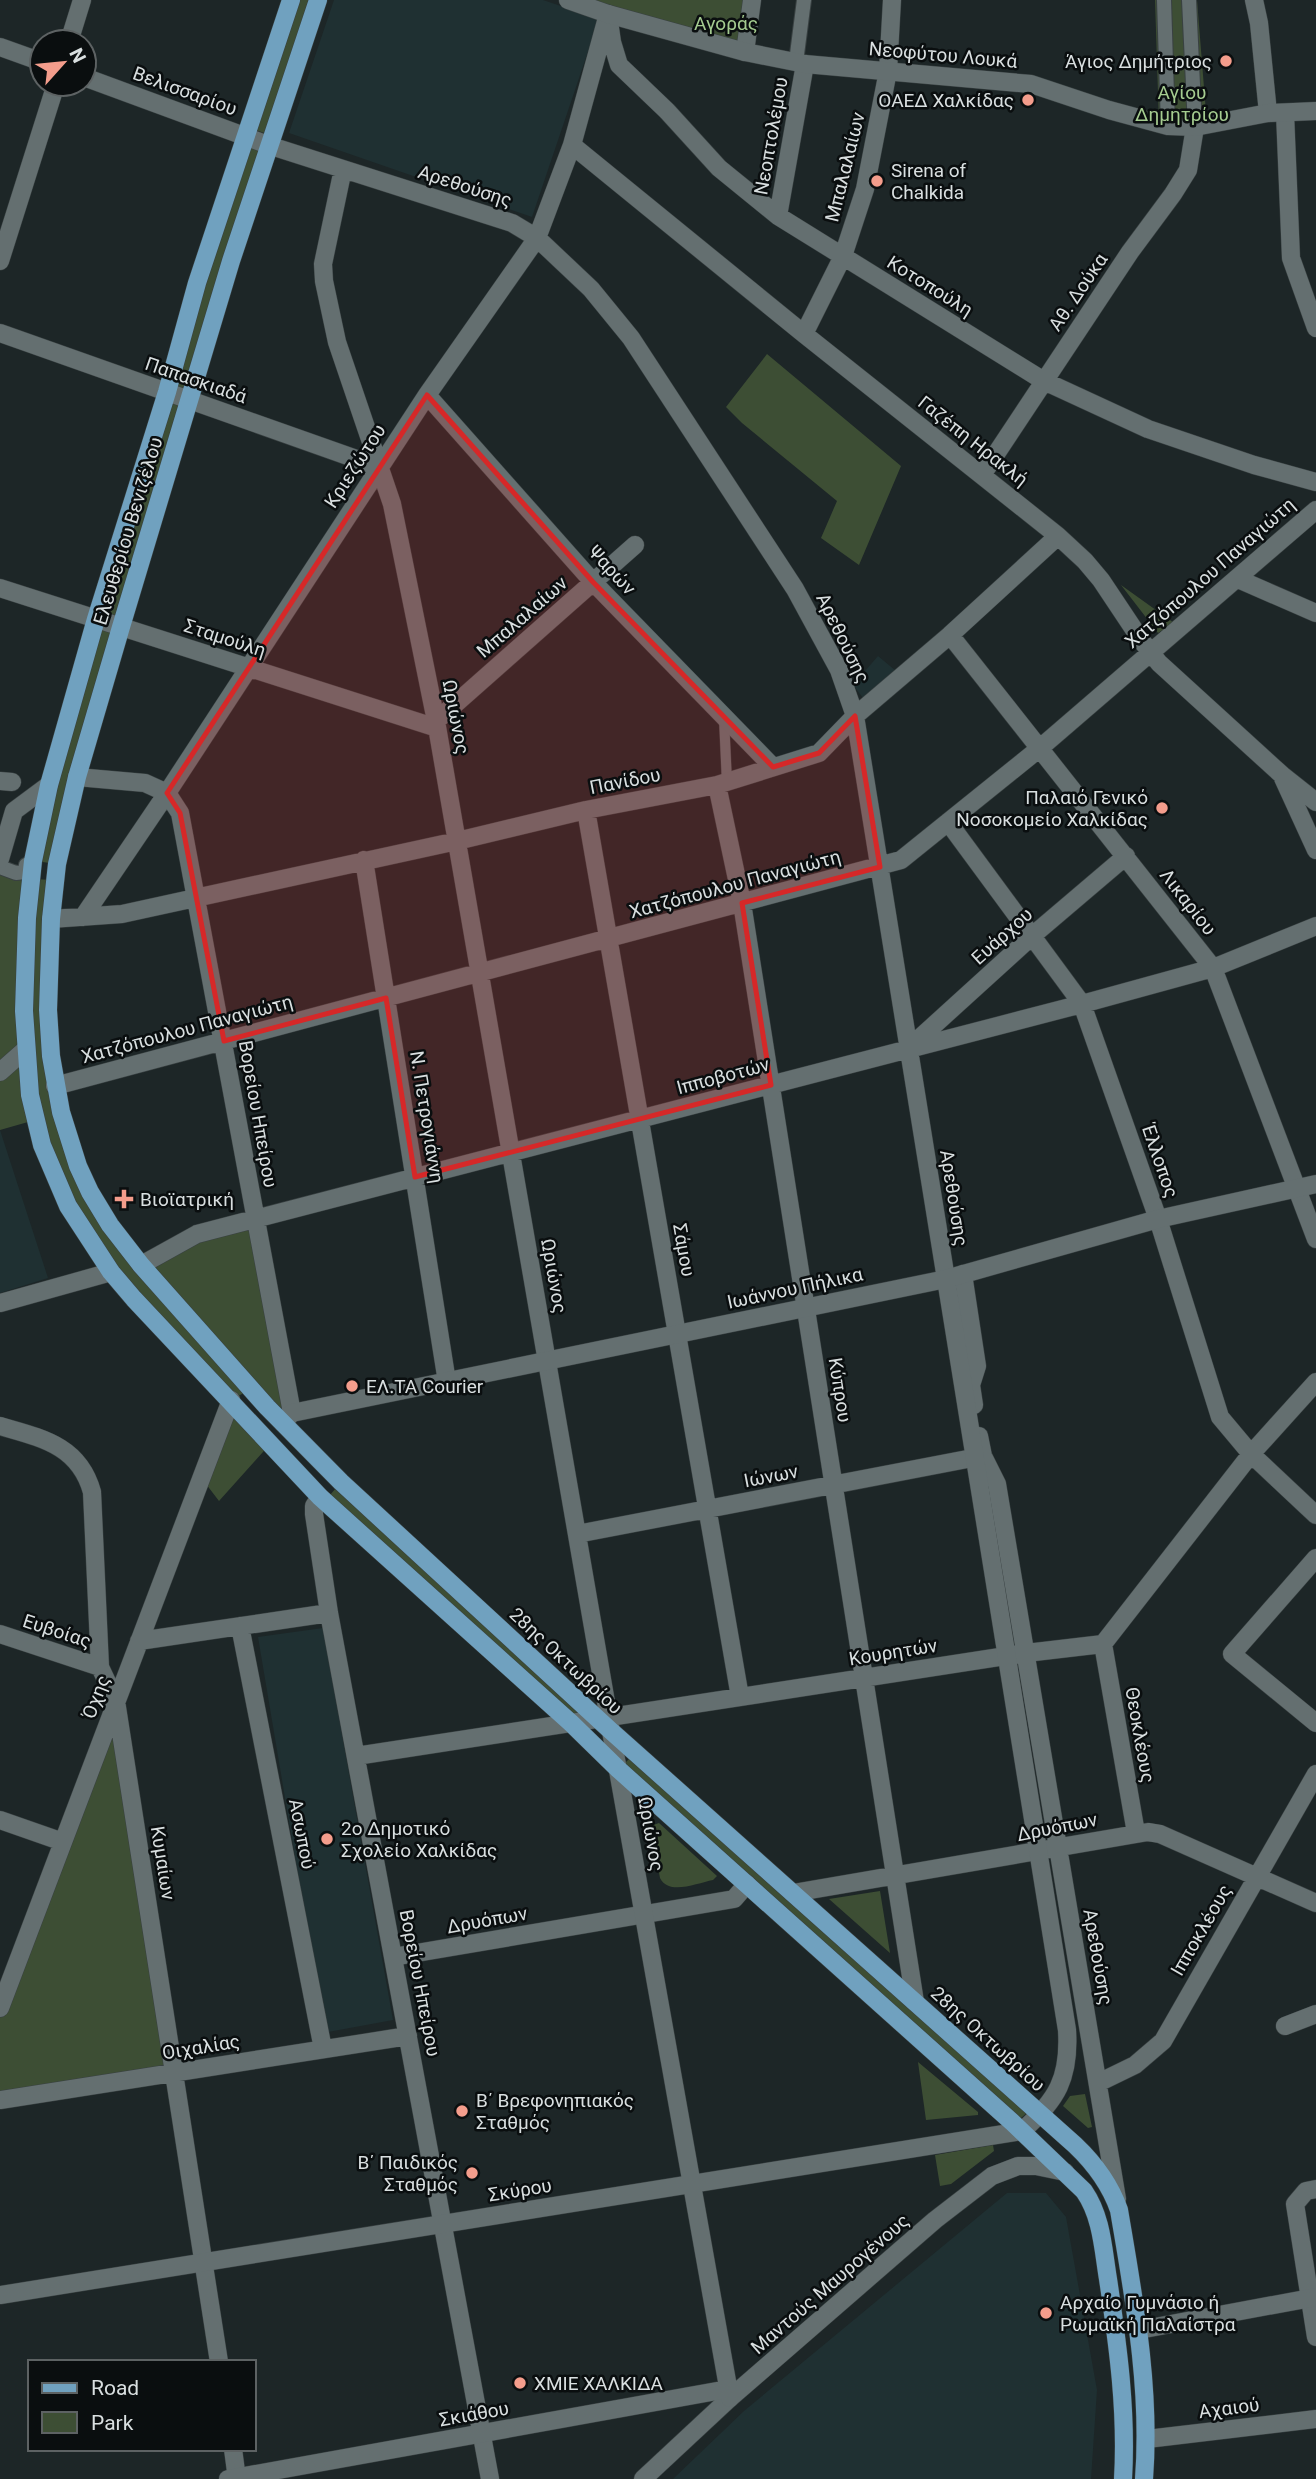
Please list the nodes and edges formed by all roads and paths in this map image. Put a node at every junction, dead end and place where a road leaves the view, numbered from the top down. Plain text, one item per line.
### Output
1 (82, 0) edge
2 (291, 0) edge
3 (318, 0) edge
4 (568, 0) edge
5 (752, 0) edge
6 (804, 0) edge
7 (892, 0) edge
8 (1164, 0) edge
9 (1189, 0) edge
10 (1254, 0) edge
11 (608, 14) junction
12 (1164, 22) junction
13 (1190, 23) junction
14 (73, 28) edge
15 (0, 47) edge
16 (745, 52) junction
17 (28, 57) edge
18 (801, 63) junction
19 (888, 71) junction
20 (1193, 77) junction
21 (1166, 79) junction
22 (98, 82) edge
23 (52, 98) edge
24 (1316, 111) edge
25 (1276, 113) junction
26 (1168, 126) junction
27 (1195, 127) junction
28 (246, 136) junction
29 (572, 145) junction
30 (271, 146) junction
31 (342, 169) junction
32 (0, 197) edge
33 (18, 203) junction
34 (778, 216) junction
35 (537, 238) junction
36 (843, 256) junction
37 (0, 261) edge
38 (1316, 328) edge
39 (0, 333) edge
40 (804, 334) junction
41 (1044, 381) junction
42 (167, 392) junction
43 (427, 395) junction
44 (189, 400) junction
45 (379, 467) junction
46 (982, 475) junction
47 (1316, 482) edge
48 (1316, 510) edge
49 (1058, 536) junction
50 (635, 545) dead end
51 (1238, 579) junction
52 (593, 582) junction
53 (0, 588) edge
54 (1316, 613) edge
55 (96, 619) junction
56 (121, 627) junction
57 (950, 635) junction
58 (1150, 653) junction
59 (249, 668) junction
60 (723, 714) junction
61 (855, 716) junction
62 (437, 724) junction
63 (1040, 748) junction
64 (773, 767) junction
65 (1282, 775) junction
66 (77, 777) junction
67 (722, 784) junction
68 (49, 785) junction
69 (167, 793) junction
70 (1316, 802) edge
71 (586, 810) junction
72 (948, 822) junction
73 (457, 841) junction
74 (1316, 850) edge
75 (1126, 856) junction
76 (364, 860) junction
77 (33, 861) junction
78 (4, 866) edge
79 (880, 867) junction
80 (196, 897) junction
81 (742, 904) junction
82 (83, 917) junction
83 (51, 919) junction
84 (1316, 926) edge
85 (1032, 936) junction
86 (608, 939) junction
87 (1213, 968) junction
88 (480, 973) junction
89 (386, 998) junction
90 (1082, 1004) junction
91 (224, 1041) junction
92 (26, 1049) junction
93 (909, 1049) junction
94 (0, 1072) edge
95 (771, 1085) junction
96 (55, 1086) junction
97 (641, 1119) junction
98 (511, 1152) junction
99 (415, 1177) junction
100 (1316, 1184) edge
101 (1297, 1188) junction
102 (255, 1217) junction
103 (1158, 1219) junction
104 (1316, 1239) edge
105 (141, 1265) junction
106 (111, 1272) junction
107 (955, 1276) junction
108 (0, 1303) edge
109 (807, 1307) junction
110 (145, 1322) dead end
111 (677, 1334) junction
112 (158, 1336) dead end
113 (547, 1361) junction
114 (447, 1382) junction
115 (1316, 1382) edge
116 (230, 1400) junction
117 (287, 1418) junction
118 (0, 1426) edge
119 (1251, 1454) junction
120 (978, 1457) junction
121 (834, 1485) junction
122 (320, 1497) junction
123 (708, 1509) junction
124 (1316, 1514) edge
125 (577, 1534) junction
126 (1316, 1558) edge
127 (329, 1613) junction
128 (240, 1626) junction
129 (0, 1634) edge
130 (139, 1640) junction
131 (1103, 1644) junction
132 (1026, 1653) junction
133 (1006, 1657) junction
134 (100, 1667) junction
135 (864, 1678) junction
136 (740, 1697) junction
137 (116, 1701) junction
138 (571, 1723) junction
139 (606, 1723) junction
140 (1316, 1723) edge
141 (356, 1756) junction
142 (618, 1769) junction
143 (1316, 1774) edge
144 (0, 1821) edge
145 (1136, 1833) junction
146 (63, 1842) junction
147 (1059, 1848) junction
148 (1038, 1852) junction
149 (1257, 1875) junction
150 (895, 1876) junction
151 (747, 1884) junction
152 (793, 1893) junction
153 (1316, 1903) edge
154 (644, 1915) junction
155 (393, 1957) junction
156 (915, 2002) junction
157 (0, 2008) edge
158 (1316, 2014) edge
159 (1285, 2026) dead end
160 (408, 2036) junction
161 (323, 2049) junction
162 (174, 2073) junction
163 (1098, 2083) junction
164 (0, 2100) edge
165 (1041, 2114) junction
166 (1021, 2131) junction
167 (1065, 2172) junction
168 (692, 2184) junction
169 (1316, 2189) edge
170 (1119, 2210) junction
171 (443, 2224) junction
172 (204, 2263) junction
173 (0, 2295) edge
174 (1313, 2298) edge
175 (1139, 2330) junction
176 (1316, 2337) edge
177 (219, 2360) edge
178 (729, 2394) junction
179 (1316, 2418) edge
180 (481, 2434) junction
181 (1147, 2439) junction
182 (233, 2451) edge
183 (234, 2478) edge
184 (490, 2479) edge
185 (643, 2479) edge
186 (1123, 2479) edge
187 (1144, 2479) edge

1 - 14 street
2 - 28 main road, Ελευθερίου Βενιζέλου
3 - 30 main road, Ελευθερίου Βενιζέλου
4 - 11 street, Νεοφύτου Λουκά
5 - 16 street
6 - 18 street, Νεοπτολέμου
7 - 19 street, Μπαλαλαίων
8 - 12 street
9 - 13 street
10 - 25 street
11 - 16 street, Νεοφύτου Λουκά
11 - 29 street, Κριεζώτου
11 - 34 street, Κοτοπούλη
12 - 13 street
12 - 21 street
13 - 20 street
15 - 17 street
16 - 18 street, Νεοφύτου Λουκά
18 - 19 street, Νεοφύτου Λουκά
18 - 34 street, Νεοπτολέμου
19 - 26 street, Νεοφύτου Λουκά
19 - 36 street, Μπαλαλαίων
20 - 21 street
20 - 27 street
21 - 26 street
22 - 28 street, Βελισσαρίου
23 - 33 street
24 - 25 street, Νεοφύτου Λουκά
25 - 27 street, Νεοφύτου Λουκά
25 - 38 street
26 - 27 street, Νεοφύτου Λουκά
27 - 41 street, Αθ. Δούκα
28 - 30 street, Βελισσαρίου
28 - 42 main road, Ελευθερίου Βενιζέλου
29 - 35 street, Κριεζώτου
29 - 40 street, Γαζέπη Ηρακλή
30 - 31 street, Αρεθούσης
30 - 44 main road, Ελευθερίου Βενιζέλου
31 - 35 street, Αρεθούσης
31 - 45 street, Ωριώνος
32 - 33 street
33 - 37 street
34 - 36 street, Κοτοπούλη
35 - 43 street, Κριεζώτου
35 - 61 street, Αρεθούσης
36 - 40 street, Μπαλαλαίων
36 - 41 street, Κοτοπούλη
39 - 42 street, Παπασκιαδά
40 - 46 street, Γαζέπη Ηρακλή
41 - 46 street, Αθ. Δούκα
41 - 47 street, Κοτοπούλη
42 - 44 street, Παπασκιαδά
42 - 55 main road, Ελευθερίου Βενιζέλου
43 - 45 street, Κριεζώτου
43 - 52 street, Ψαρών
44 - 45 street, Παπασκιαδά
44 - 56 main road, Ελευθερίου Βενιζέλου
45 - 59 street, Κριεζώτου
45 - 62 street, Ωριώνος
46 - 49 street, Γαζέπη Ηρακλή
48 - 51 street, Χατζόπουλου Παναγιώτη
49 - 57 street, Πανίδου
49 - 58 street, Γαζέπη Ηρακλή
50 - 52 street, Μπαλαλαίων
51 - 54 street
51 - 58 street, Χατζόπουλου Παναγιώτη
52 - 60 street, Ψαρών
52 - 62 street, Μπαλαλαίων
53 - 55 street, Σταμούλη
55 - 56 street, Σταμούλη
55 - 68 main road, Ελευθερίου Βενιζέλου
56 - 59 street, Σταμούλη
56 - 66 main road, Ελευθερίου Βενιζέλου
57 - 61 street, Πανίδου
57 - 63 street, Λικαρίου
58 - 63 street, Χατζόπουλου Παναγιώτη
58 - 65 street, Γαζέπη Ηρακλή
59 - 62 street, Σταμούλη
59 - 69 street, Κριεζώτου
60 - 64 street, Ψαρών
60 - 67 lane
61 - 64 street, Πανίδου
61 - 79 street, Αρεθούσης
62 - 73 street, Ωριώνος
63 - 72 street, Χατζόπουλου Παναγιώτη
63 - 75 street, Λικαρίου
64 - 67 street, Πανίδου
65 - 70 street, Γαζέπη Ηρακλή
65 - 74 street
66 - 69 street
66 - 83 main road, Ελευθερίου Βενιζέλου
67 - 71 street, Πανίδου
67 - 81 street, Κύπρου
68 - 77 main road, Ελευθερίου Βενιζέλου
68 - 78 street
69 - 80 street, Βορείου Ηπείρου
69 - 82 street, Κριεζώτου
71 - 73 street, Πανίδου
71 - 86 street, Σάμου
72 - 79 street, Χατζόπουλου Παναγιώτη
72 - 85 street, Έλλοπος
73 - 76 street, Πανίδου
73 - 88 street, Ωριώνος
75 - 85 street, Ευάρχου
75 - 87 street, Λικαρίου
76 - 80 street, Πανίδου
76 - 89 street, Ν. Πετρογιάννη
77 - 78 street
77 - 92 main road, Ελευθερίου Βενιζέλου
79 - 81 street, Χατζόπουλου Παναγιώτη
79 - 93 street, Αρεθούσης
80 - 82 street, Πανίδου
80 - 91 street, Βορείου Ηπείρου
81 - 86 street, Χατζόπουλου Παναγιώτη
81 - 95 street, Κύπρου
82 - 83 street, Πανίδου
83 - 96 main road, Ελευθερίου Βενιζέλου
84 - 87 street, Ιπποβοτών
85 - 90 street, Έλλοπος
85 - 93 street, Ευάρχου
86 - 88 street, Χατζόπουλου Παναγιώτη
86 - 97 street, Σάμου
87 - 90 street, Ιπποβοτών
87 - 101 street, Λικαρίου
88 - 89 street, Χατζόπουλου Παναγιώτη
88 - 98 street, Ωριώνος
89 - 91 street, Χατζόπουλου Παναγιώτη
89 - 99 street, Ν. Πετρογιάννη
90 - 93 street, Ιπποβοτών
90 - 103 street, Έλλοπος
91 - 96 street, Χατζόπουλου Παναγιώτη
91 - 102 street, Βορείου Ηπείρου
92 - 94 street
92 - 106 main road
93 - 95 street, Ιπποβοτών
93 - 107 street, Αρεθούσης
95 - 97 street, Ιπποβοτών
95 - 109 street, Κύπρου
96 - 105 main road, 28ης Οκτωβρίου
97 - 98 street, Ιπποβοτών
97 - 111 street, Σάμου
98 - 99 street, Ιπποβοτών
98 - 113 street, Ωριώνος
99 - 102 street, Ιπποβοτών
99 - 114 street, Ν. Πετρογιάννη
100 - 101 street, Ιωάννου Πήλικα
101 - 103 street, Ιωάννου Πήλικα
101 - 104 street, Λικαρίου
102 - 105 street, Ιπποβοτών
102 - 117 street, Βορείου Ηπείρου
103 - 107 street, Ιωάννου Πήλικα
103 - 119 street, Έλλοπος
105 - 117 main road, 28ης Οκτωβρίου
106 - 108 street
106 - 116 main road
107 - 109 street, Ιωάννου Πήλικα
107 - 120 street, Αρεθούσης
109 - 111 street, Ιωάννου Πήλικα
109 - 121 street, Κύπρου
110 - 112 lane
111 - 113 street, Ιωάννου Πήλικα
111 - 123 street, Σάμου
113 - 114 street, Ιωάννου Πήλικα
113 - 125 street, Ωριώνος
114 - 117 street, Ιωάννου Πήλικα
115 - 119 street
116 - 122 main road
116 - 130 street, Όχης
117 - 139 main road, 28ης Οκτωβρίου
118 - 134 street, Κυμαίων
119 - 124 street, Έλλοπος
119 - 131 street
120 - 121 street, Ιώνων
120 - 132 street, Αρεθούσης
120 - 133 street, Αρεθούσης
121 - 123 street, Ιώνων
121 - 135 street, Κύπρου
122 - 127 street, Βορείου Ηπείρου
122 - 138 main road
123 - 125 street, Ιώνων
123 - 136 street, Σάμου
125 - 139 street, Ωριώνος
126 - 140 street
127 - 128 street
127 - 141 street, Βορείου Ηπείρου
128 - 130 street
128 - 161 street, Ασωπού
129 - 134 street, Ευβοίας
130 - 137 street, Όχης
131 - 132 street, Κουρητών
131 - 145 street, Θεοκλέους
132 - 133 street, Κουρητών
132 - 147 street, Αρεθούσης
133 - 135 street, Κουρητών
133 - 148 street, Αρεθούσης
134 - 137 street, Κυμαίων
135 - 136 street, Κουρητών
135 - 150 street, Κύπρου
136 - 139 street, Κουρητών
137 - 146 street, Όχης
137 - 162 street, Κυμαίων
138 - 139 street, Κουρητών
138 - 141 street, Κουρητών
138 - 142 main road
139 - 142 street, Ωριώνος
139 - 152 main road, 28ης Οκτωβρίου
141 - 155 street, Βορείου Ηπείρου
142 - 151 main road
142 - 154 street, Ωριώνος
143 - 149 street, Ιπποκλέους
144 - 146 street
145 - 147 street, Δρυόπων
145 - 149 street, Δρυόπων
146 - 157 street, Όχης
147 - 148 street, Δρυόπων
147 - 163 street, Αρεθούσης
148 - 150 street, Δρυόπων
148 - 165 street, Αρεθούσης
149 - 153 street, Δρυόπων
149 - 163 street, Ιπποκλέους
150 - 152 street, Δρυόπων
150 - 156 street, Κύπρου
151 - 154 street, Δρυόπων
151 - 166 main road
152 - 156 main road, 28ης Οκτωβρίου
154 - 155 street, Δρυόπων
154 - 168 street, Ωριώνος
155 - 160 street, Βορείου Ηπείρου
156 - 165 main road, 28ης Οκτωβρίου
158 - 159 street
160 - 161 street, Οιχαλίας
160 - 171 street, Βορείου Ηπείρου
161 - 162 street, Οιχαλίας
162 - 164 street, Οιχαλίας
162 - 172 street, Κυμαίων
163 - 170 street, Αρεθούσης
165 - 166 street
165 - 170 main road, 28ης Οκτωβρίου
166 - 167 main road
166 - 168 street, Σκύρου
167 - 178 street, Μαντούς Μαυρογένους
167 - 186 main road
168 - 171 street, Σκύρου
168 - 178 street, Ωριώνος
169 - 174 street
170 - 175 main road, Αρεθούσης
171 - 172 street, Σκύρου
171 - 180 street, Βορείου Ηπείρου
172 - 173 street, Σκύρου
172 - 177 street, Κυμαίων
174 - 175 street
174 - 176 street
175 - 181 main road, Αρεθούσης
178 - 180 street, Σκιάθου
178 - 185 street, Μαντούς Μαυρογένους
179 - 181 street, Αχαιού
180 - 183 street, Σκιάθου
180 - 184 street, Βορείου Ηπείρου
181 - 187 main road, Αρεθούσης
182 - 183 street

